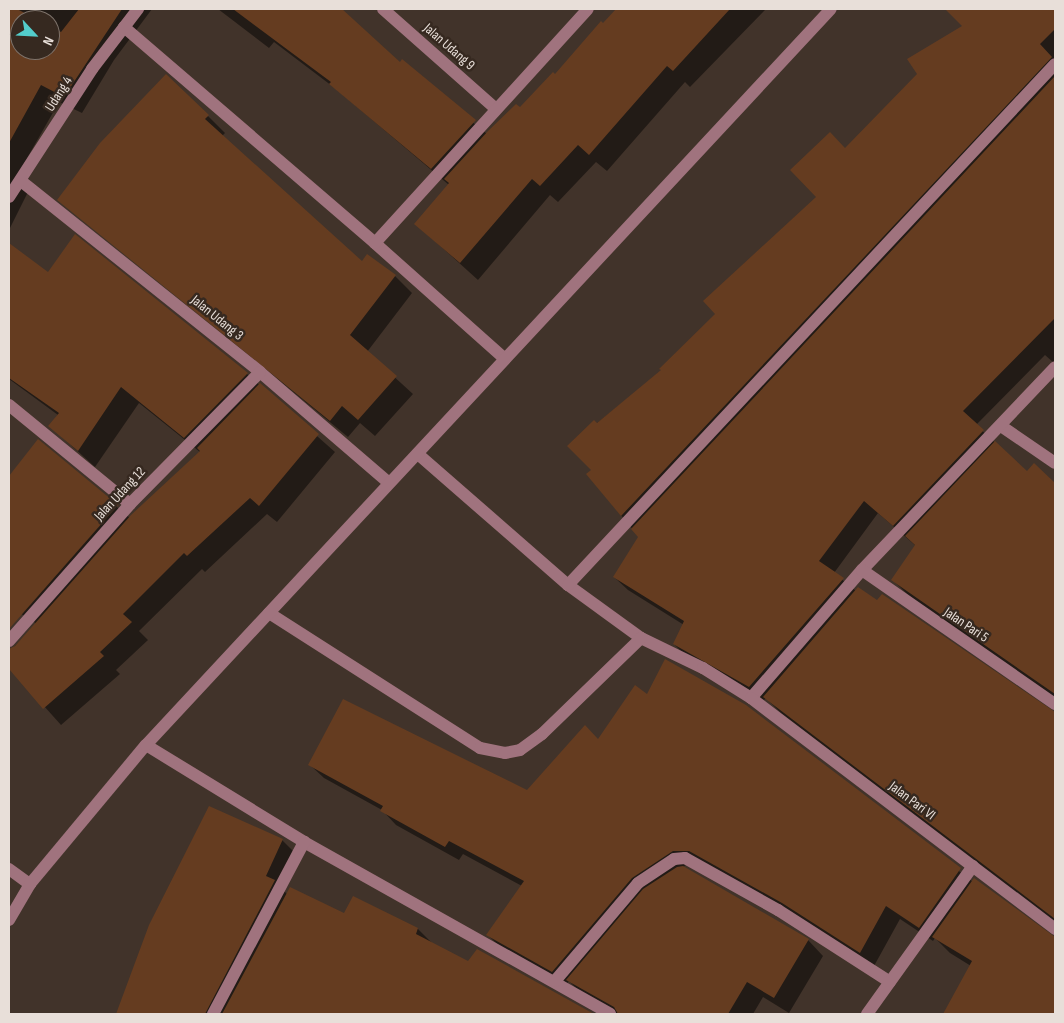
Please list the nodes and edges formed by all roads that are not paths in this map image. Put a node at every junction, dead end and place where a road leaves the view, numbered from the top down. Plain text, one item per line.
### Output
1 (138, 9) edge
2 (383, 9) edge
3 (588, 9) edge
4 (831, 9) edge
5 (124, 26) junction
6 (1055, 64) edge
7 (495, 108) junction
8 (21, 181) junction
9 (9, 197) edge
10 (375, 244) junction
11 (505, 359) junction
12 (1055, 367) edge
13 (260, 372) junction
14 (9, 405) edge
15 (1001, 426) junction
16 (420, 455) junction
17 (1055, 463) edge
18 (389, 483) junction
19 (130, 504) junction
20 (862, 570) junction
21 (568, 585) junction
22 (269, 613) junction
23 (641, 638) junction
24 (9, 641) edge
25 (751, 698) junction
26 (1055, 704) edge
27 (146, 746) junction
28 (304, 842) junction
29 (973, 866) junction
30 (9, 869) edge
31 (30, 884) junction
32 (9, 920) edge
33 (1055, 930) edge
34 (554, 981) junction
35 (890, 982) junction
36 (213, 1014) edge
37 (610, 1014) edge
38 (866, 1014) edge

1 - 5 street, Udang 4
2 - 7 street, Jalan Udang 9
3 - 7 street
4 - 11 street
5 - 8 street, Udang 4
5 - 10 street
6 - 21 street
7 - 10 street
8 - 9 street, Udang 4
8 - 13 street, Jalan Udang 3
10 - 11 street
11 - 16 street
12 - 15 street
13 - 18 street, Jalan Udang 3
13 - 19 street, Jalan Udang 12
14 - 19 street
15 - 17 street
15 - 20 street
16 - 18 street
16 - 21 street, Jalan Pari VI
18 - 22 street
19 - 24 street, Jalan Udang 12
20 - 25 street
20 - 26 street, Jalan Pari 5
21 - 23 street, Jalan Pari VI
22 - 23 street
22 - 27 street
23 - 25 street, Jalan Pari VI
25 - 29 street, Jalan Pari VI
27 - 28 street
27 - 31 street
28 - 34 street
28 - 36 street
29 - 33 street, Jalan Pari VI
29 - 35 street
30 - 31 street
31 - 32 street
34 - 35 street
34 - 37 street
35 - 38 street

